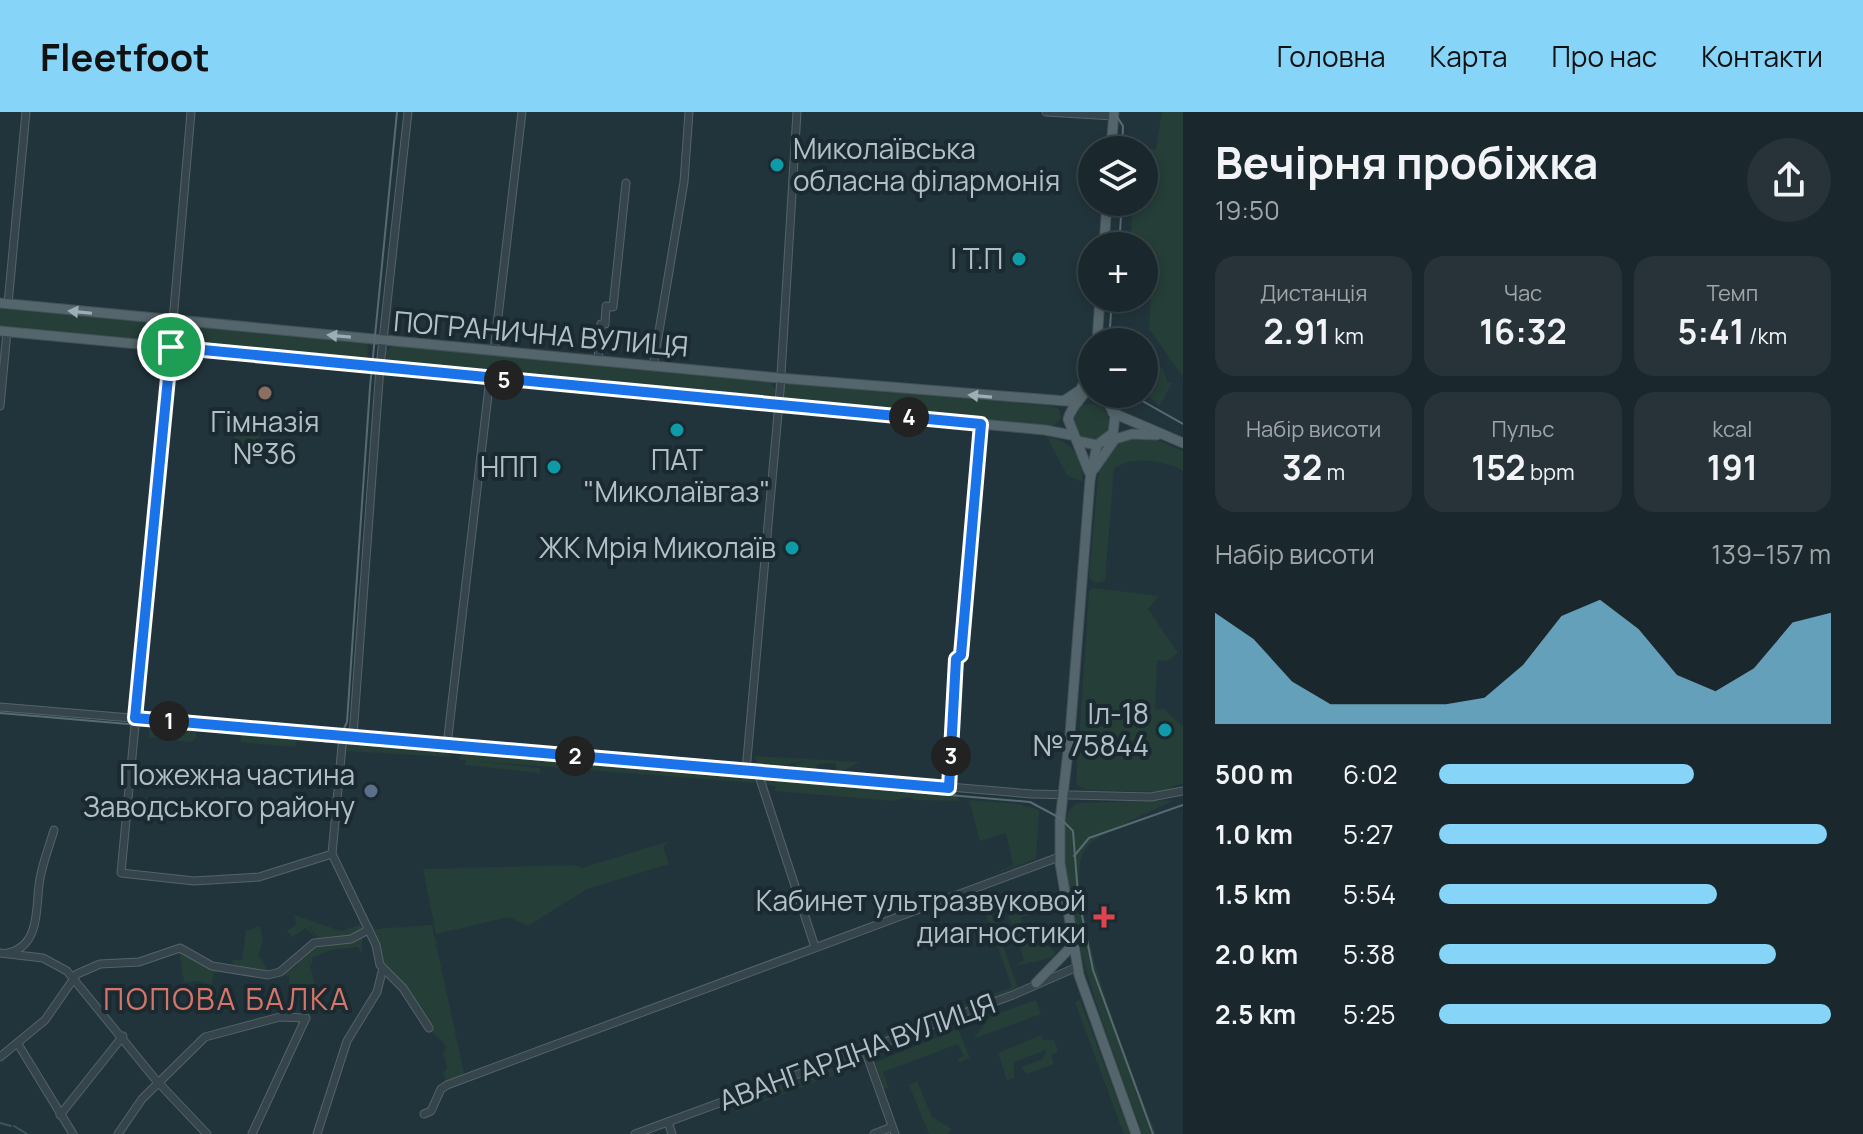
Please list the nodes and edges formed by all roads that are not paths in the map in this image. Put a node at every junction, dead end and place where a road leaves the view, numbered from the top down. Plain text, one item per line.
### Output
1 (26, 112) edge
2 (191, 112) edge
3 (408, 112) edge
4 (522, 112) edge
5 (689, 112) edge
6 (797, 112) edge
7 (1046, 112) edge
8 (1114, 114) edge
9 (1112, 136) edge
10 (626, 183) dead end
11 (4, 304) edge
12 (173, 321) junction
13 (3, 331) edge
14 (383, 341) junction
15 (171, 347) junction
16 (494, 351) junction
17 (598, 360) junction
18 (380, 367) junction
19 (653, 367) junction
20 (490, 378) junction
21 (779, 378) junction
22 (1078, 391) edge
23 (1078, 401) edge
24 (1058, 402) junction
25 (1078, 403) edge
26 (778, 405) junction
27 (0, 406) edge
28 (1111, 409) joint
29 (981, 424) junction
30 (1074, 438) junction
31 (1172, 438) junction
32 (1115, 439) junction
33 (1183, 443) edge
34 (1101, 444) junction
35 (1090, 480) junction
36 (0, 707) edge
37 (135, 718) junction
38 (343, 735) junction
39 (353, 736) junction
40 (447, 745) junction
41 (746, 771) junction
42 (758, 773) junction
43 (949, 788) junction
44 (1183, 791) edge
45 (1064, 795) junction
46 (54, 830) dead end
47 (332, 854) junction
48 (1059, 857) junction
49 (368, 930) junction
50 (1072, 946) junction
51 (815, 947) junction
52 (3, 953) edge
53 (1077, 967) junction
54 (383, 968) junction
55 (73, 980) junction
56 (1036, 983) junction
57 (429, 1028) dead end
58 (123, 1036) junction
59 (18, 1044) junction
60 (865, 1050) junction
61 (0, 1057) edge
62 (158, 1082) junction
63 (424, 1114) dead end
64 (60, 1115) junction
65 (668, 1122) junction
66 (894, 1131) edge
67 (73, 1134) edge
68 (118, 1134) edge
69 (207, 1134) edge
70 (252, 1134) edge
71 (317, 1134) edge
72 (635, 1134) edge
73 (672, 1134) edge
74 (874, 1134) edge
75 (1136, 1134) edge

1 - 11 street
2 - 12 street
3 - 14 street
4 - 16 street
5 - 19 street
6 - 21 street
7 - 8 street
8 - 9 main road
10 - 17 street
12 -> 11 main road, ПОГРАНИЧНА ВУЛИЦЯ
14 -> 12 main road, ПОГРАНИЧНА ВУЛИЦЯ
13 - 15 main road, ПОГРАНИЧНА ВУЛИЦЯ
13 - 27 street
14 - 16 main road, ПОГРАНИЧНА ВУЛИЦЯ
14 - 18 street
15 - 18 main road, ПОГРАНИЧНА ВУЛИЦЯ
15 - 37 street
16 - 17 main road, ПОГРАНИЧНА ВУЛИЦЯ
17 - 19 main road, ПОГРАНИЧНА ВУЛИЦЯ
18 - 20 main road, ПОГРАНИЧНА ВУЛИЦЯ
18 - 39 street
19 - 21 main road, ПОГРАНИЧНА ВУЛИЦЯ
20 - 26 main road, ПОГРАНИЧНА ВУЛИЦЯ
20 - 40 street
24 -> 21 main road, ПОГРАНИЧНА ВУЛИЦЯ
21 - 26 street
22 - 24 main road
23 - 24 main road, ПОГРАНИЧНА ВУЛИЦЯ
25 - 30 main road
26 - 29 main road, ПОГРАНИЧНА ВУЛИЦЯ
26 - 41 street
28 - 31 main road
28 - 34 main road
29 - 30 main road, ПОГРАНИЧНА ВУЛИЦЯ
29 - 43 street
30 - 34 main road
30 - 35 main road
31 - 32 main road
31 - 33 main road
32 - 34 main road
32 - 35 main road
34 - 35 main road
35 - 45 main road
36 - 37 street
37 - 38 street
37 - 47 street
38 - 39 street
38 - 47 street
39 - 40 street
40 - 41 street
41 - 42 street
42 - 43 street
42 - 51 street
43 - 45 street
44 - 45 street
45 - 48 main road
46 - 52 street
47 - 49 street
48 - 50 main road
48 - 51 street
49 - 54 street
49 - 55 street
50 - 53 main road
50 - 56 main road
51 - 63 street
52 - 55 street
53 - 56 street, АВАНГАРДНА ВУЛИЦЯ
53 - 75 main road
54 - 57 street
54 - 71 street
55 - 58 street
55 - 59 street
56 - 60 street, АВАНГАРДНА ВУЛИЦЯ
58 - 62 street
58 - 64 street
59 - 61 street
59 - 64 street
60 - 65 street, АВАНГАРДНА ВУЛИЦЯ
60 - 66 street
62 - 68 street
62 - 69 street
62 - 70 street
64 - 67 street
65 - 72 street, АВАНГАРДНА ВУЛИЦЯ
65 - 73 street
66 - 74 street

